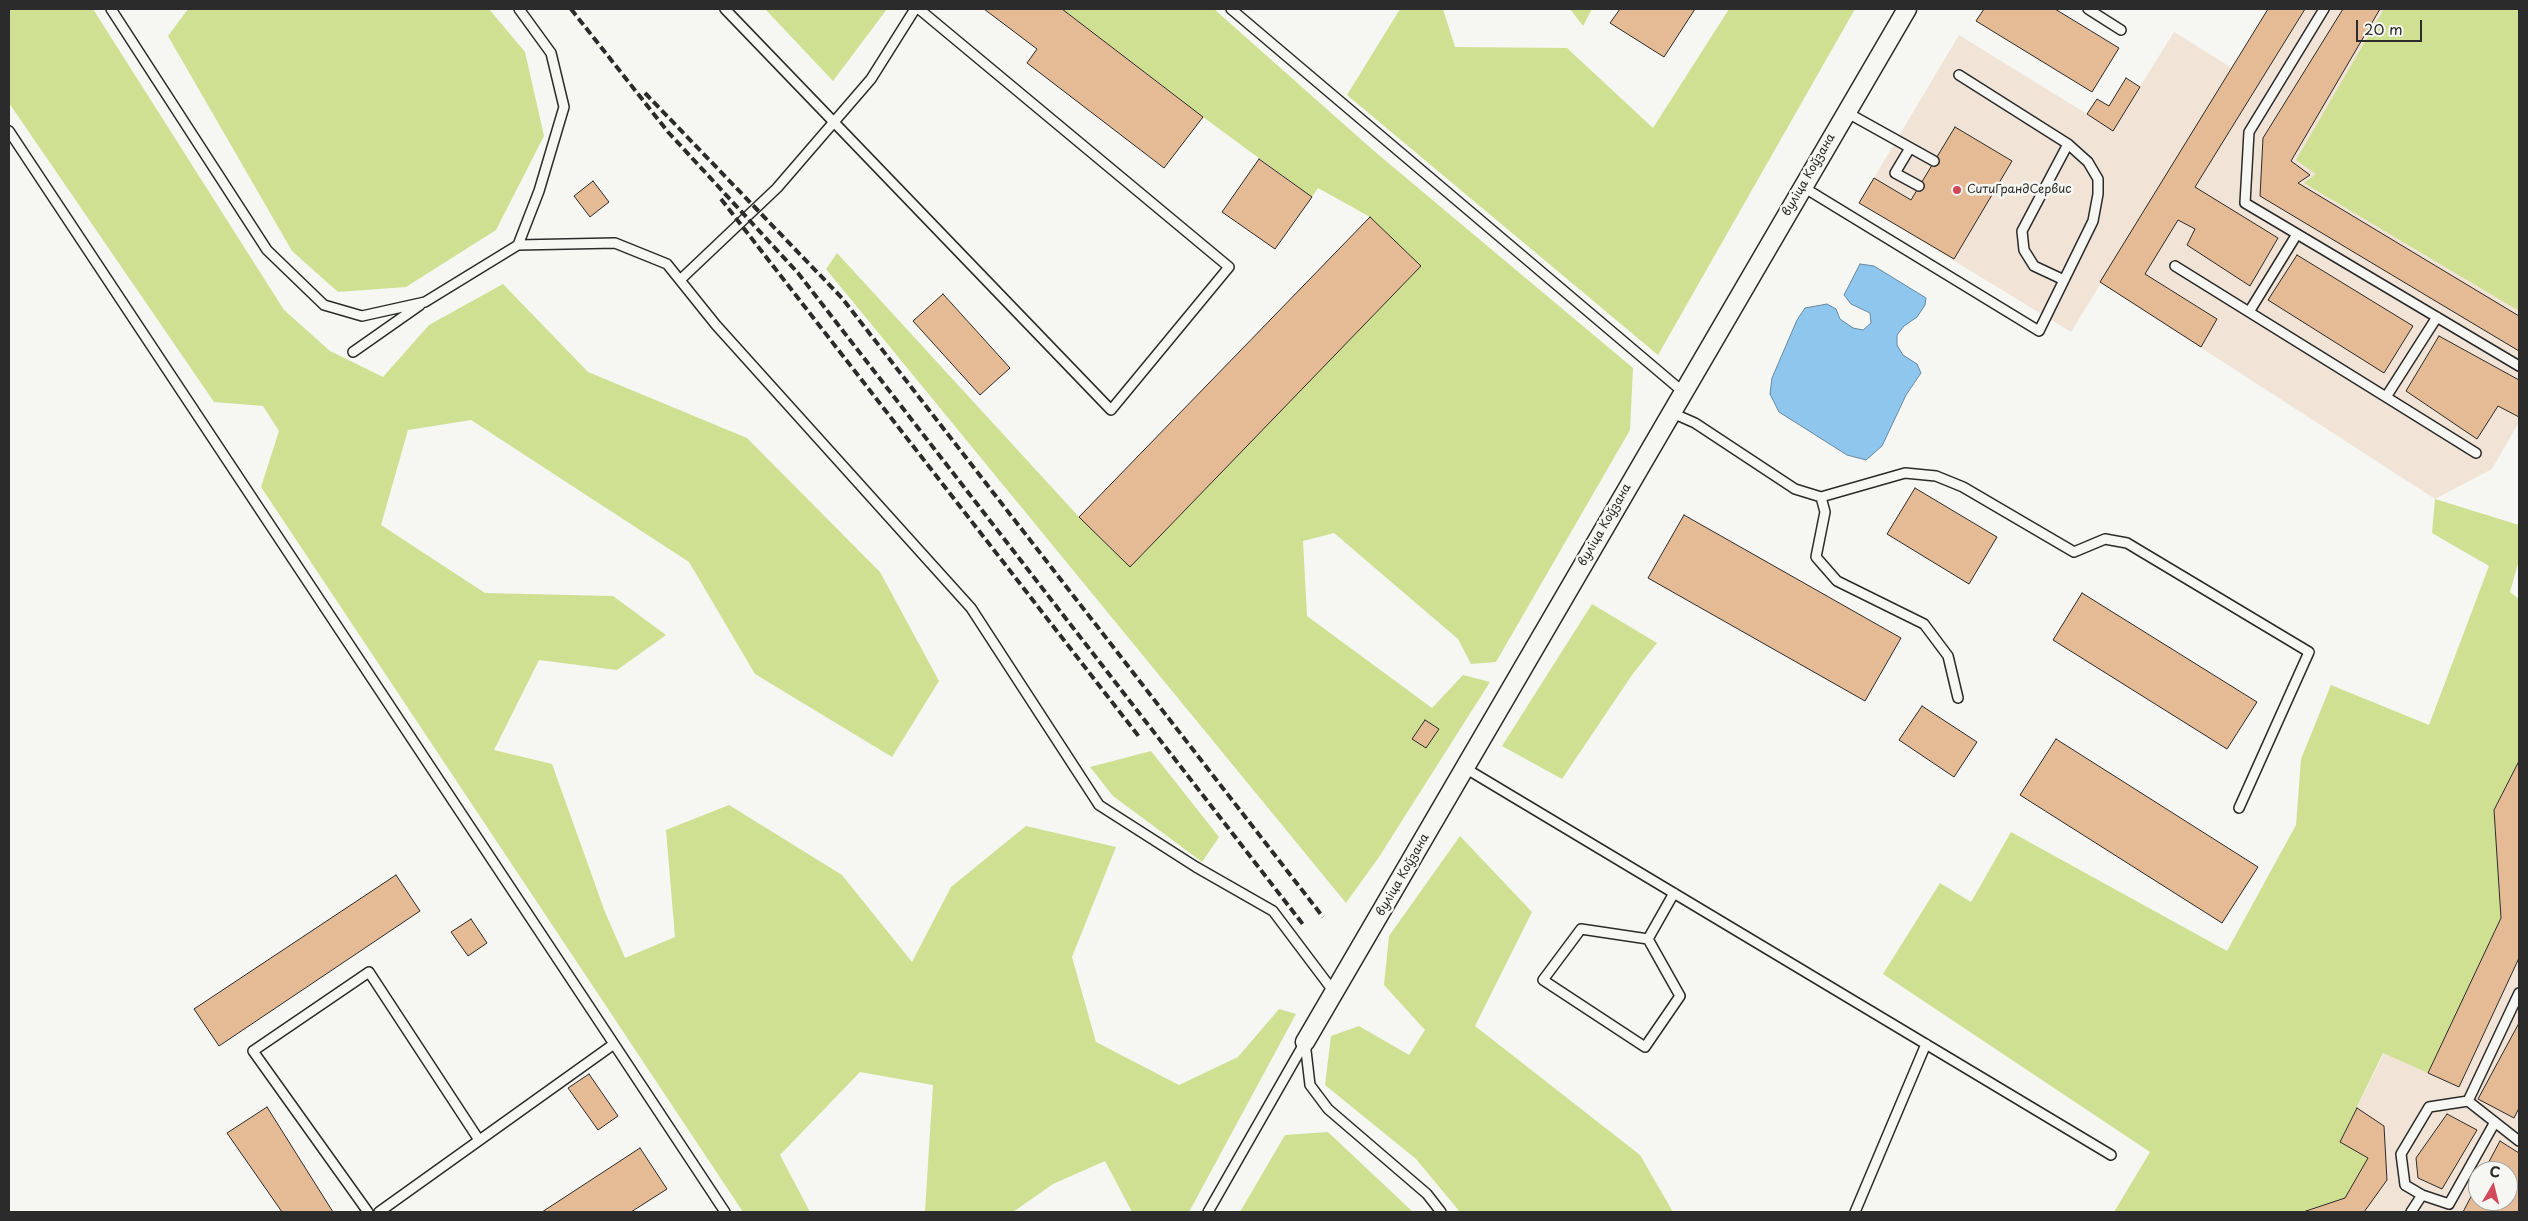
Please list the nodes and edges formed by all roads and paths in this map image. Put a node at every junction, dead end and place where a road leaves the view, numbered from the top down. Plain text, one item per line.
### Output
1 (111, 9) edge
2 (519, 9) edge
3 (725, 9) edge
4 (915, 9) edge
5 (919, 9) edge
6 (1232, 9) edge
7 (1907, 9) edge
8 (2088, 9) edge
9 (2324, 9) edge
10 (2121, 30) dead end
11 (1959, 76) dead end
12 (1846, 112) junction
13 (835, 121) junction
14 (9, 131) edge
15 (2068, 144) junction
16 (1910, 148) junction
17 (1934, 161) dead end
18 (1919, 186) dead end
19 (1803, 187) junction
20 (2297, 234) junction
21 (518, 245) junction
22 (2175, 266) dead end
23 (680, 280) junction
24 (2064, 280) junction
25 (425, 302) junction
26 (2249, 312) junction
27 (2437, 317) junction
28 (353, 352) dead end
29 (2519, 366) edge
30 (1682, 391) junction
31 (2386, 397) junction
32 (1670, 412) junction
33 (2476, 453) dead end
34 (1821, 497) junction
35 (1958, 698) dead end
36 (1465, 768) junction
37 (2239, 808) dead end
38 (1674, 893) junction
39 (1648, 939) junction
40 (1334, 992) junction
41 (2519, 993) edge
42 (1305, 1042) junction
43 (614, 1044) junction
44 (1926, 1044) junction
45 (2468, 1101) junction
46 (2495, 1122) junction
47 (2518, 1138) edge
48 (479, 1140) junction
49 (2111, 1155) dead end
50 (2422, 1195) junction
51 (368, 1212) edge
52 (379, 1212) edge
53 (725, 1212) edge
54 (1208, 1212) edge
55 (1441, 1212) edge
56 (1855, 1212) edge
57 (2411, 1212) edge

1 - 25 lane
2 - 21 lane
3 - 13 lane
4 - 13 lane
5 - 13 lane
6 - 30 lane
7 - 12 street, вуліца Коўзана
8 - 10 lane
9 - 20 lane
11 - 15 lane
12 - 16 lane
12 - 19 street, вуліца Коўзана
13 - 23 lane
14 - 43 lane
15 - 24 lane
15 - 24 lane
16 - 17 lane
16 - 18 lane
19 - 24 lane
19 - 30 street, вуліца Коўзана
20 - 26 lane
20 - 27 lane
21 - 23 lane
21 - 25 lane
22 - 26 lane
23 - 40 lane
25 - 28 lane
26 - 31 lane
27 - 29 lane
27 - 31 lane
30 - 32 street, вуліца Коўзана
31 - 33 lane
32 - 34 lane
32 - 36 street, вуліца Коўзана
34 - 35 lane
34 - 37 lane
36 - 38 lane
36 - 40 street, вуліца Коўзана
38 - 39 lane
38 - 44 lane
39 - 39 lane
40 - 42 street, вуліца Коўзана
41 - 45 lane
42 - 54 lane
42 - 55 lane
43 - 48 lane
43 - 53 lane
44 - 49 lane
44 - 56 lane
45 - 46 lane
45 - 50 lane
46 - 47 lane
46 - 50 lane
48 - 51 lane
48 - 52 lane
50 - 57 lane

